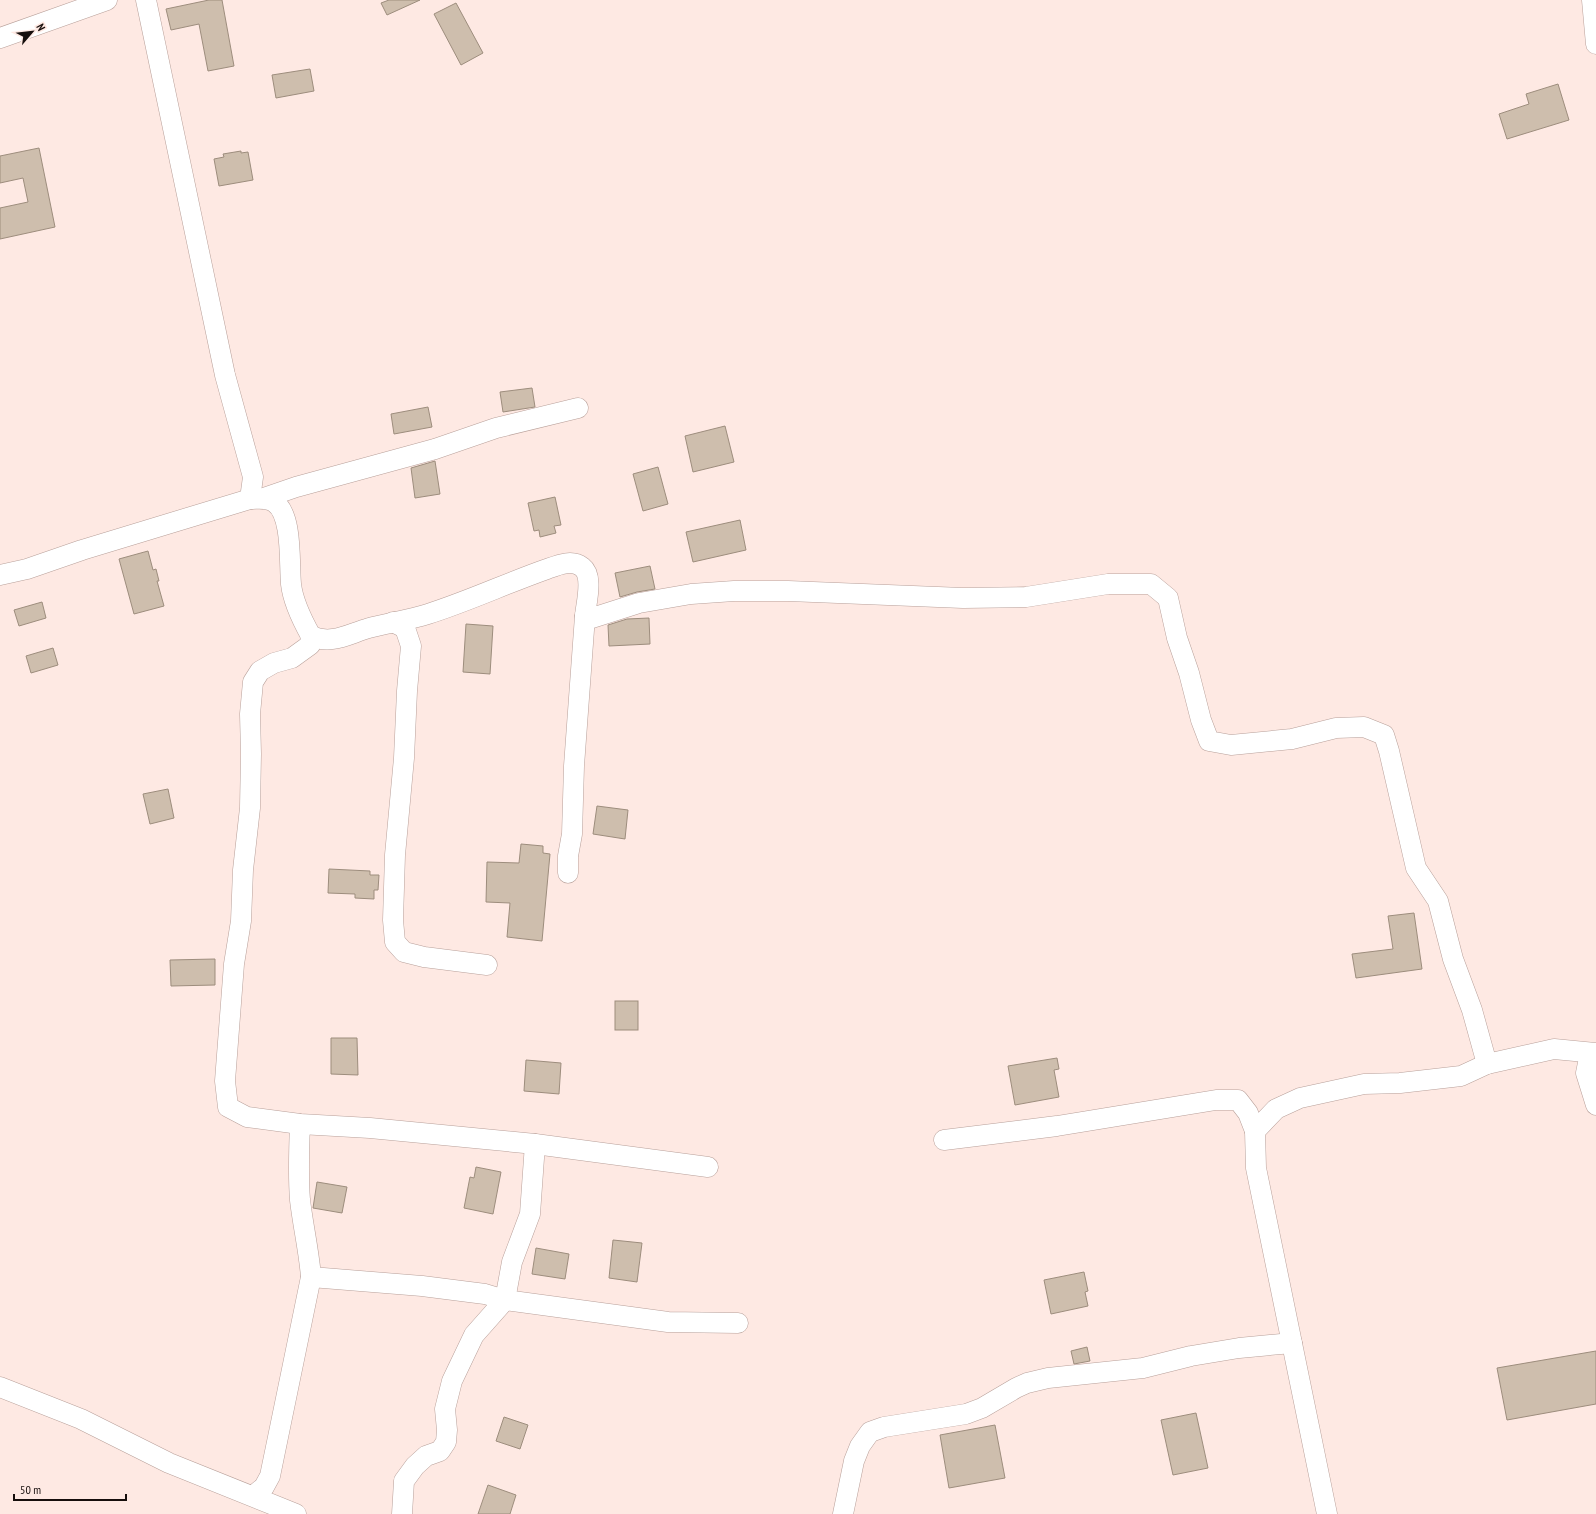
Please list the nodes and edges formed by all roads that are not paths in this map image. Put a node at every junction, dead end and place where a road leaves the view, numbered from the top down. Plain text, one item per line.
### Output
1 (107, 0) edge
2 (146, 0) edge
3 (1592, 0) edge
4 (0, 38) edge
5 (1596, 44) edge
6 (578, 408) dead end
7 (257, 499) junction
8 (0, 575) edge
9 (585, 616) junction
10 (393, 622) junction
11 (311, 636) junction
12 (568, 873) dead end
13 (488, 965) dead end
14 (1593, 1053) edge
15 (1487, 1064) junction
16 (1596, 1105) edge
17 (300, 1124) junction
18 (1255, 1131) junction
19 (944, 1140) dead end
20 (535, 1144) junction
21 (708, 1167) dead end
22 (311, 1277) junction
23 (505, 1300) junction
24 (738, 1323) dead end
25 (1292, 1343) junction
26 (0, 1387) edge
27 (253, 1496) junction
28 (296, 1514) edge
29 (402, 1514) edge
30 (843, 1514) edge
31 (1327, 1514) edge

1 - 4 street
2 - 7 street
3 - 5 street
6 - 7 street
7 - 8 street
7 - 11 street
9 - 10 street
9 - 12 street
9 - 15 street
10 - 11 street
10 - 13 street
11 - 17 street
14 - 15 street
14 - 16 street
15 - 18 street
17 - 20 street
17 - 22 street
18 - 19 street
18 - 25 street
20 - 21 street
20 - 23 street
22 - 23 street
22 - 27 street
23 - 24 street
23 - 29 street
25 - 30 street
25 - 31 street
26 - 27 street
27 - 28 street

